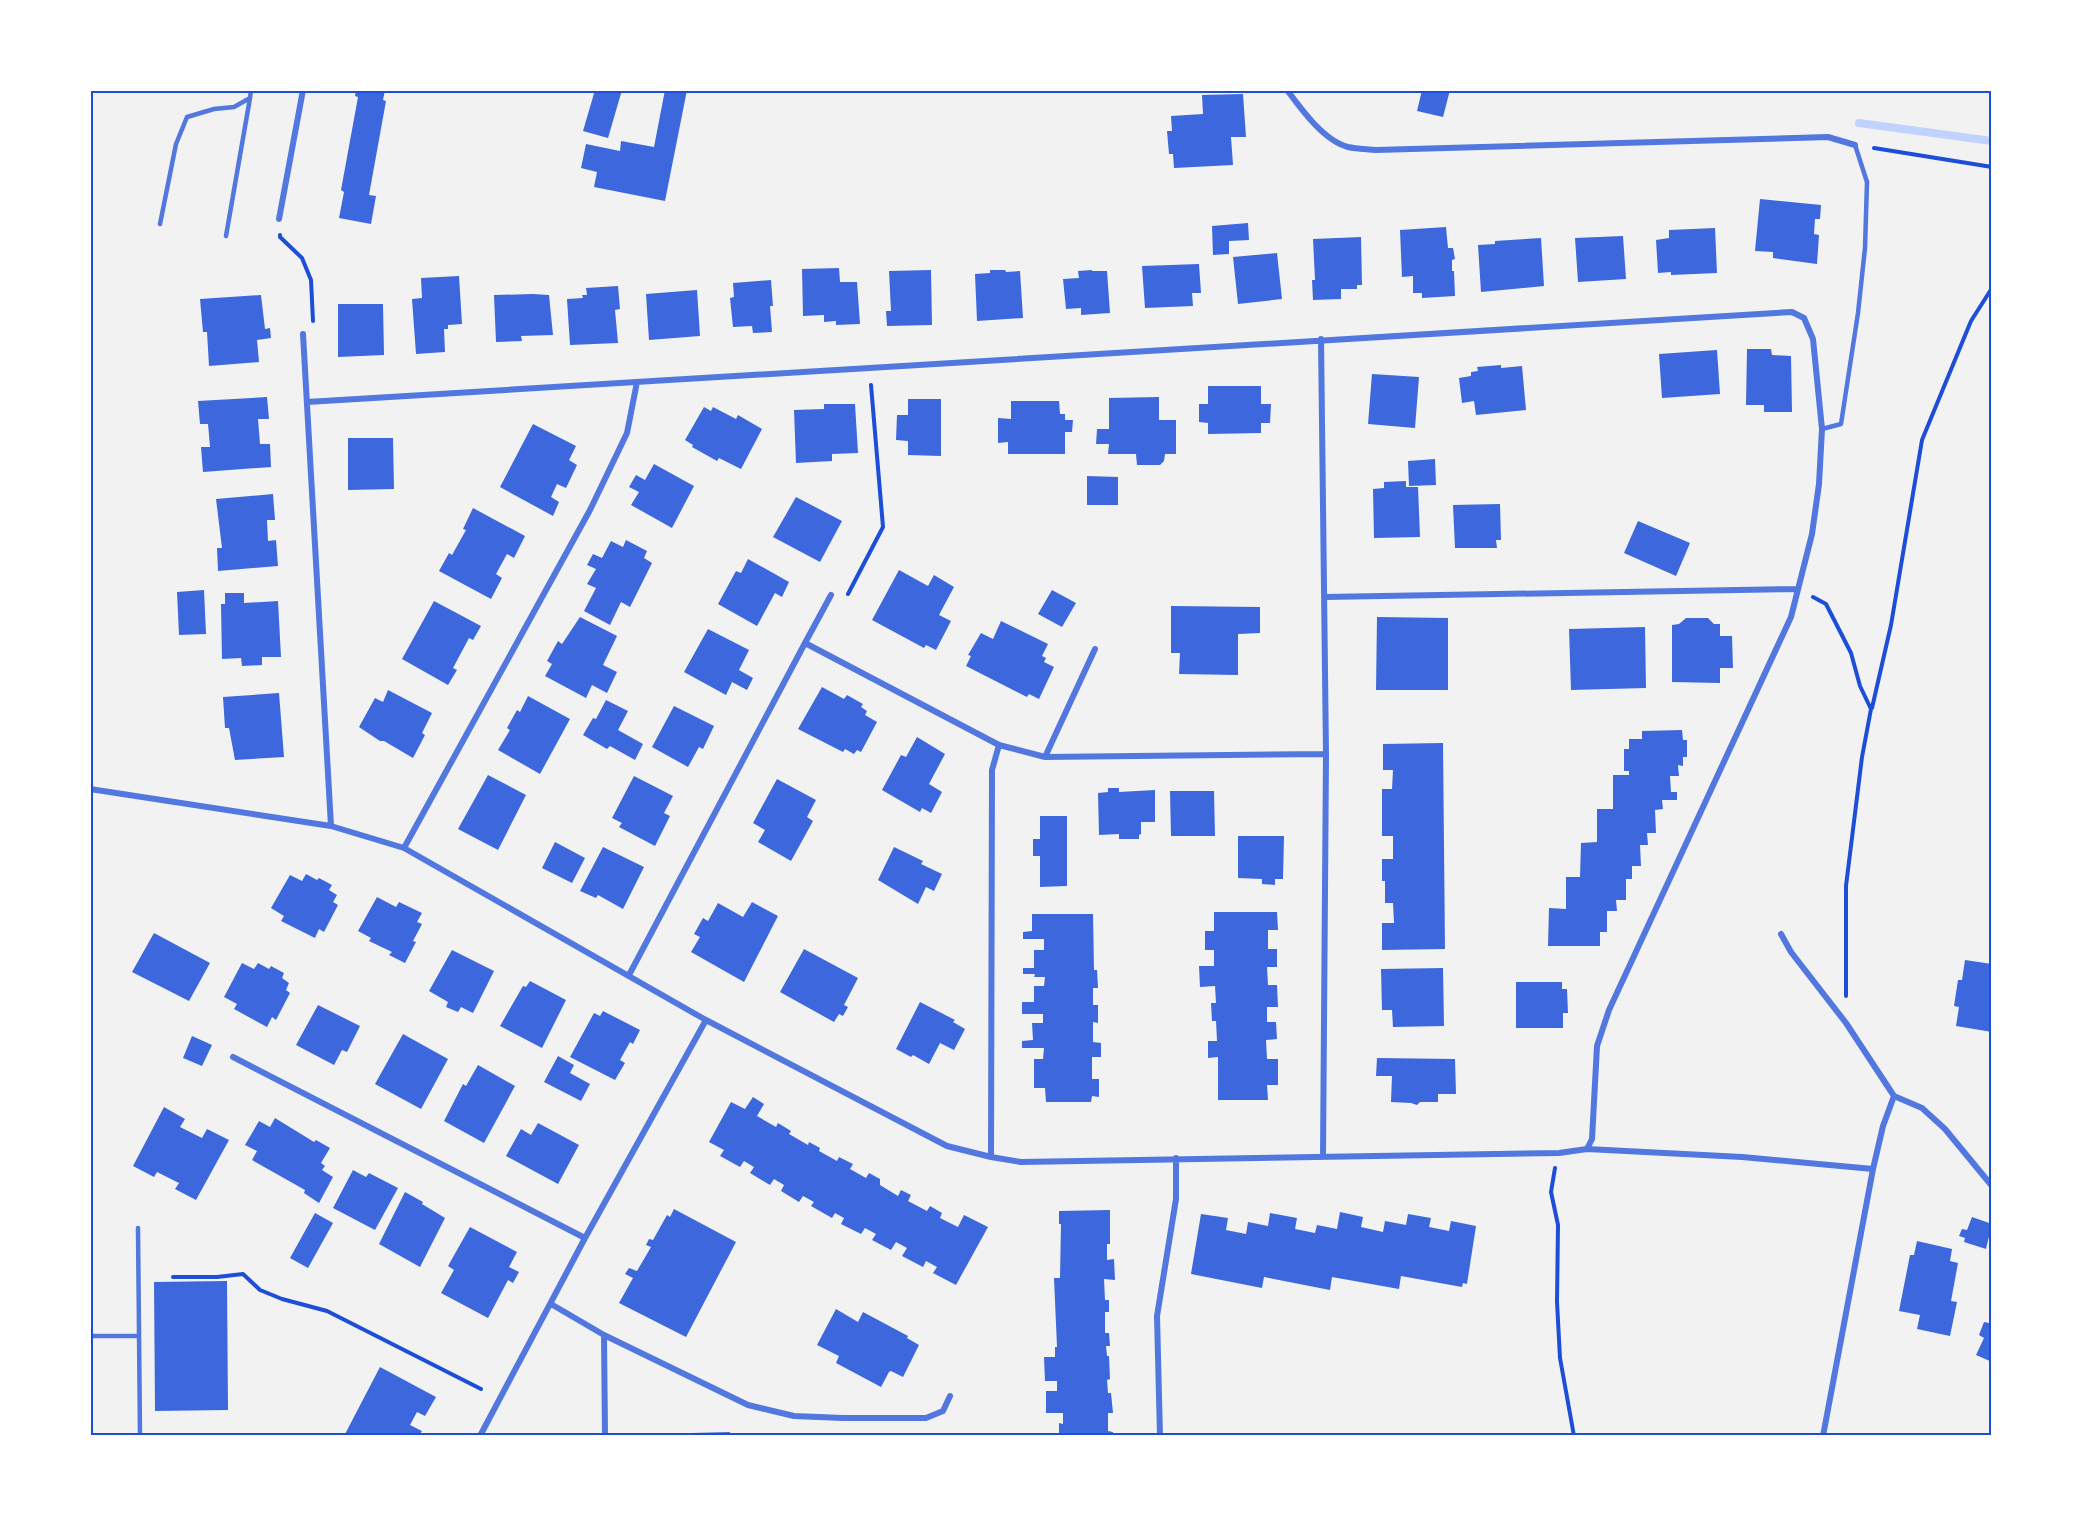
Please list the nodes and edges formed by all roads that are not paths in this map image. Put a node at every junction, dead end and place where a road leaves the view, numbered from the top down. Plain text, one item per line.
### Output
1 (251, 90) edge
2 (303, 90) edge
3 (1287, 90) edge
4 (250, 98) junction
5 (1855, 145) joint
6 (279, 219) road end
7 (160, 224) dead end
8 (226, 236) dead end
9 (303, 334) dead end
10 (1322, 339) junction
11 (637, 382) junction
12 (307, 402) junction
13 (1822, 429) junction
14 (1798, 589) junction
15 (831, 595) dead end
16 (1325, 597) junction
17 (805, 643) junction
18 (1095, 649) dead end
19 (999, 745) junction
20 (1326, 754) junction
21 (1045, 757) junction
22 (90, 789) edge
23 (331, 826) junction
24 (404, 848) junction
25 (1781, 934) dead end
26 (628, 975) junction
27 (706, 1020) junction
28 (233, 1057) dead end
29 (1894, 1096) junction
30 (1587, 1149) junction
31 (1323, 1156) junction
32 (991, 1157) junction
33 (1176, 1158) junction
34 (1873, 1169) junction
35 (1992, 1186) edge
36 (138, 1228) dead end
37 (585, 1238) junction
38 (551, 1304) junction
39 (604, 1335) junction
40 (90, 1336) edge
41 (138, 1336) junction
42 (950, 1396) dead end
43 (140, 1436) edge
44 (480, 1436) edge
45 (606, 1436) edge
46 (1160, 1436) edge
47 (1822, 1436) edge

1 - 4 lane
2 - 6 street
3 - 5 street
4 - 7 lane
4 - 8 lane
5 - 13 lane
9 - 12 street
10 - 11 street
10 - 13 street
10 - 16 street
11 - 12 street
11 - 24 street
12 - 23 street
13 - 14 street
14 - 16 street
14 - 30 street
15 - 17 street
16 - 20 street
17 - 19 street
17 - 26 street
18 - 21 street
19 - 21 street
19 - 32 street
20 - 21 street
20 - 31 street
22 - 23 street
23 - 24 street
24 - 26 street
25 - 29 street
26 - 27 street
27 - 32 street
27 - 37 street
28 - 37 street
29 - 34 street
29 - 35 street
30 - 31 street
30 - 34 street
31 - 33 street
32 - 33 street
33 - 46 street
34 - 47 street
36 - 41 lane
37 - 38 street
38 - 39 street
38 - 44 street
39 - 42 street
39 - 45 street
40 - 41 lane
41 - 43 lane

